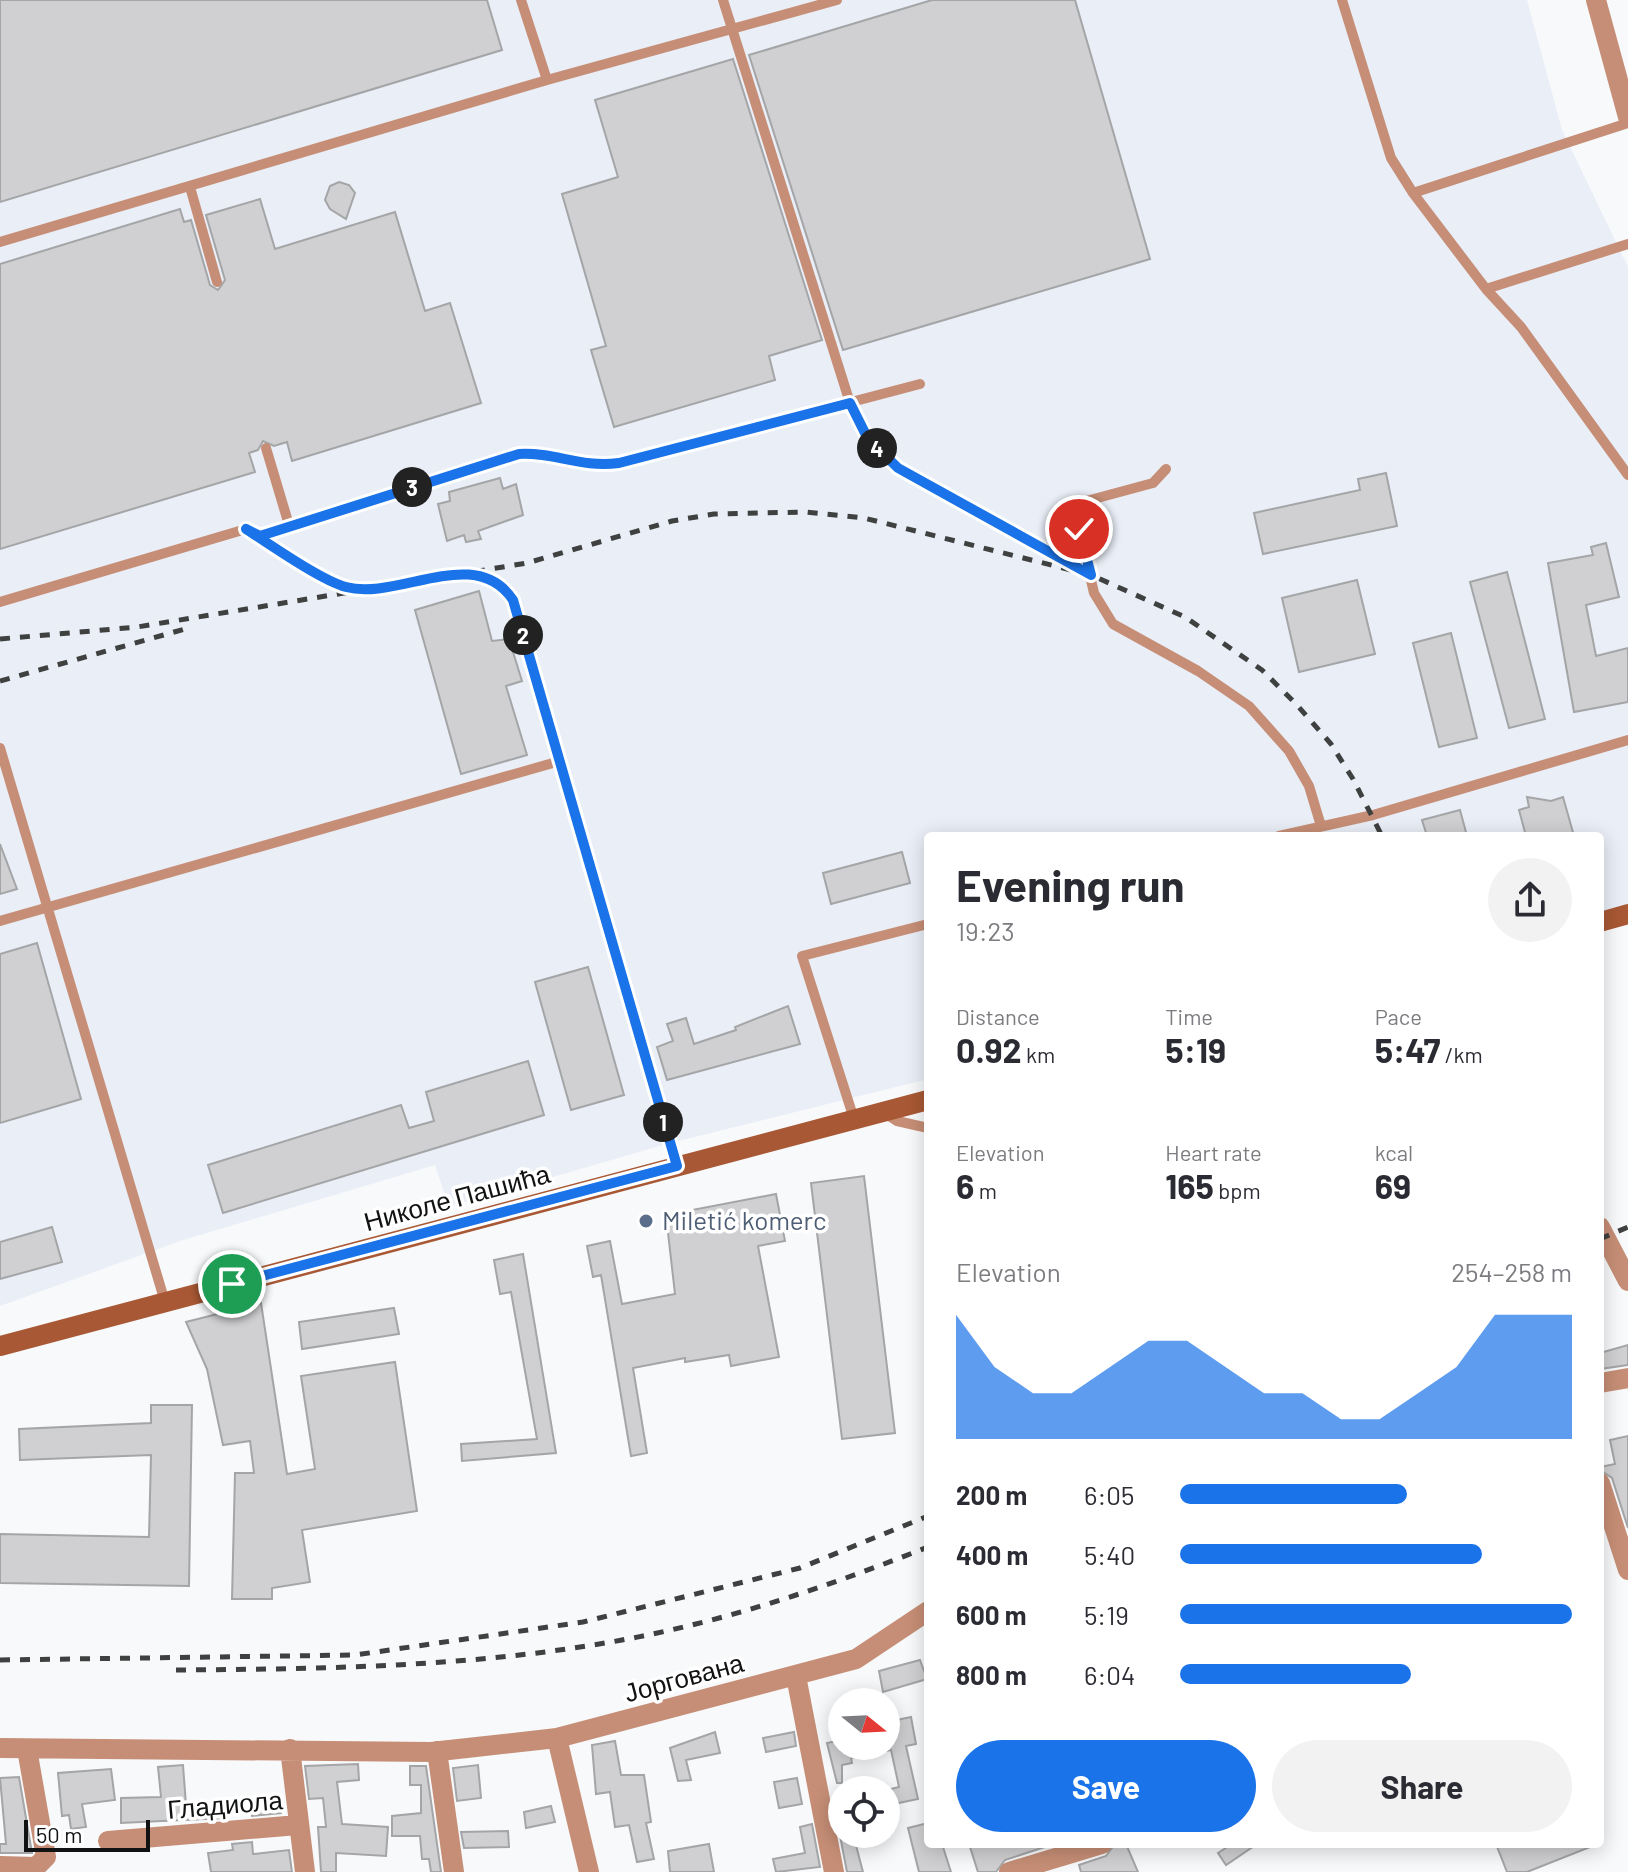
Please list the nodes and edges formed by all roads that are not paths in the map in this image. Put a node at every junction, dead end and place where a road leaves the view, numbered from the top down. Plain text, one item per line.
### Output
1 (521, 0) edge
2 (723, 0) edge
3 (837, 0) edge
4 (1342, 0) edge
5 (1596, 0) edge
6 (733, 31) junction
7 (547, 80) junction
8 (1628, 120) edge
9 (190, 187) junction
10 (1413, 193) junction
11 (0, 242) edge
12 (1628, 244) edge
13 (217, 282) dead end
14 (1486, 289) junction
15 (920, 384) dead end
16 (850, 403) junction
17 (266, 448) dead end
18 (1166, 469) dead end
19 (1628, 475) edge
20 (289, 525) junction
21 (246, 529) junction
22 (1091, 575) junction
23 (0, 602) edge
24 (1628, 740) edge
25 (0, 748) edge
26 (560, 761) junction
27 (1321, 826) junction
28 (1296, 832) edge
29 (47, 907) junction
30 (1628, 914) edge
31 (0, 921) edge
32 (1604, 921) edge
33 (924, 925) edge
34 (924, 1101) edge
35 (883, 1112) junction
36 (854, 1119) junction
37 (924, 1127) edge
38 (677, 1166) junction
39 (1604, 1235) edge
40 (1628, 1281) edge
41 (165, 1302) junction
42 (0, 1346) edge
43 (1628, 1378) edge
44 (1604, 1382) edge
45 (1604, 1495) edge
46 (1628, 1570) edge
47 (924, 1614) edge
48 (796, 1676) junction
49 (557, 1738) junction
50 (0, 1748) edge
51 (27, 1749) junction
52 (290, 1749) junction
53 (437, 1751) junction
54 (298, 1825) junction
55 (108, 1841) dead end
56 (1074, 1849) edge
57 (0, 1866) edge
58 (305, 1872) edge
59 (454, 1872) edge
60 (589, 1872) edge
61 (834, 1872) edge
62 (1009, 1872) edge

1 - 7 lane
2 - 6 lane
3 - 6 lane
4 - 10 lane
5 - 8 street
6 - 7 lane
6 - 16 lane
7 - 9 lane
8 - 10 lane
9 - 11 lane
9 - 13 lane
10 - 14 lane
12 - 14 lane
14 - 19 lane
15 - 16 lane
16 - 20 lane
16 - 22 lane
17 - 20 lane
18 - 22 lane
20 - 21 lane
21 - 23 lane
21 - 26 lane
22 - 27 lane
24 - 27 lane
25 - 29 lane
26 - 29 lane
26 - 38 lane
27 - 28 lane
29 - 31 lane
29 - 41 lane
30 - 32 main road
33 - 36 lane
34 - 35 main road, Николе Пашића
35 - 36 main road, Николе Пашића
35 - 37 lane
36 - 38 main road, Николе Пашића
38 - 41 main road, Николе Пашића
39 - 40 street
41 - 42 main road, Николе Пашића
43 - 44 street
45 - 46 street
47 - 48 street, Јоргована
48 - 49 street, Јоргована
48 - 61 street
49 - 53 street, Јоргована
49 - 60 street
50 - 51 street, Јоргована
51 - 52 street, Јоргована
51 - 57 street
52 - 53 street, Јоргована
52 - 54 street, Гладиола
53 - 59 street
54 - 55 street, Гладиола
54 - 58 street, Гладиола
56 - 62 street

